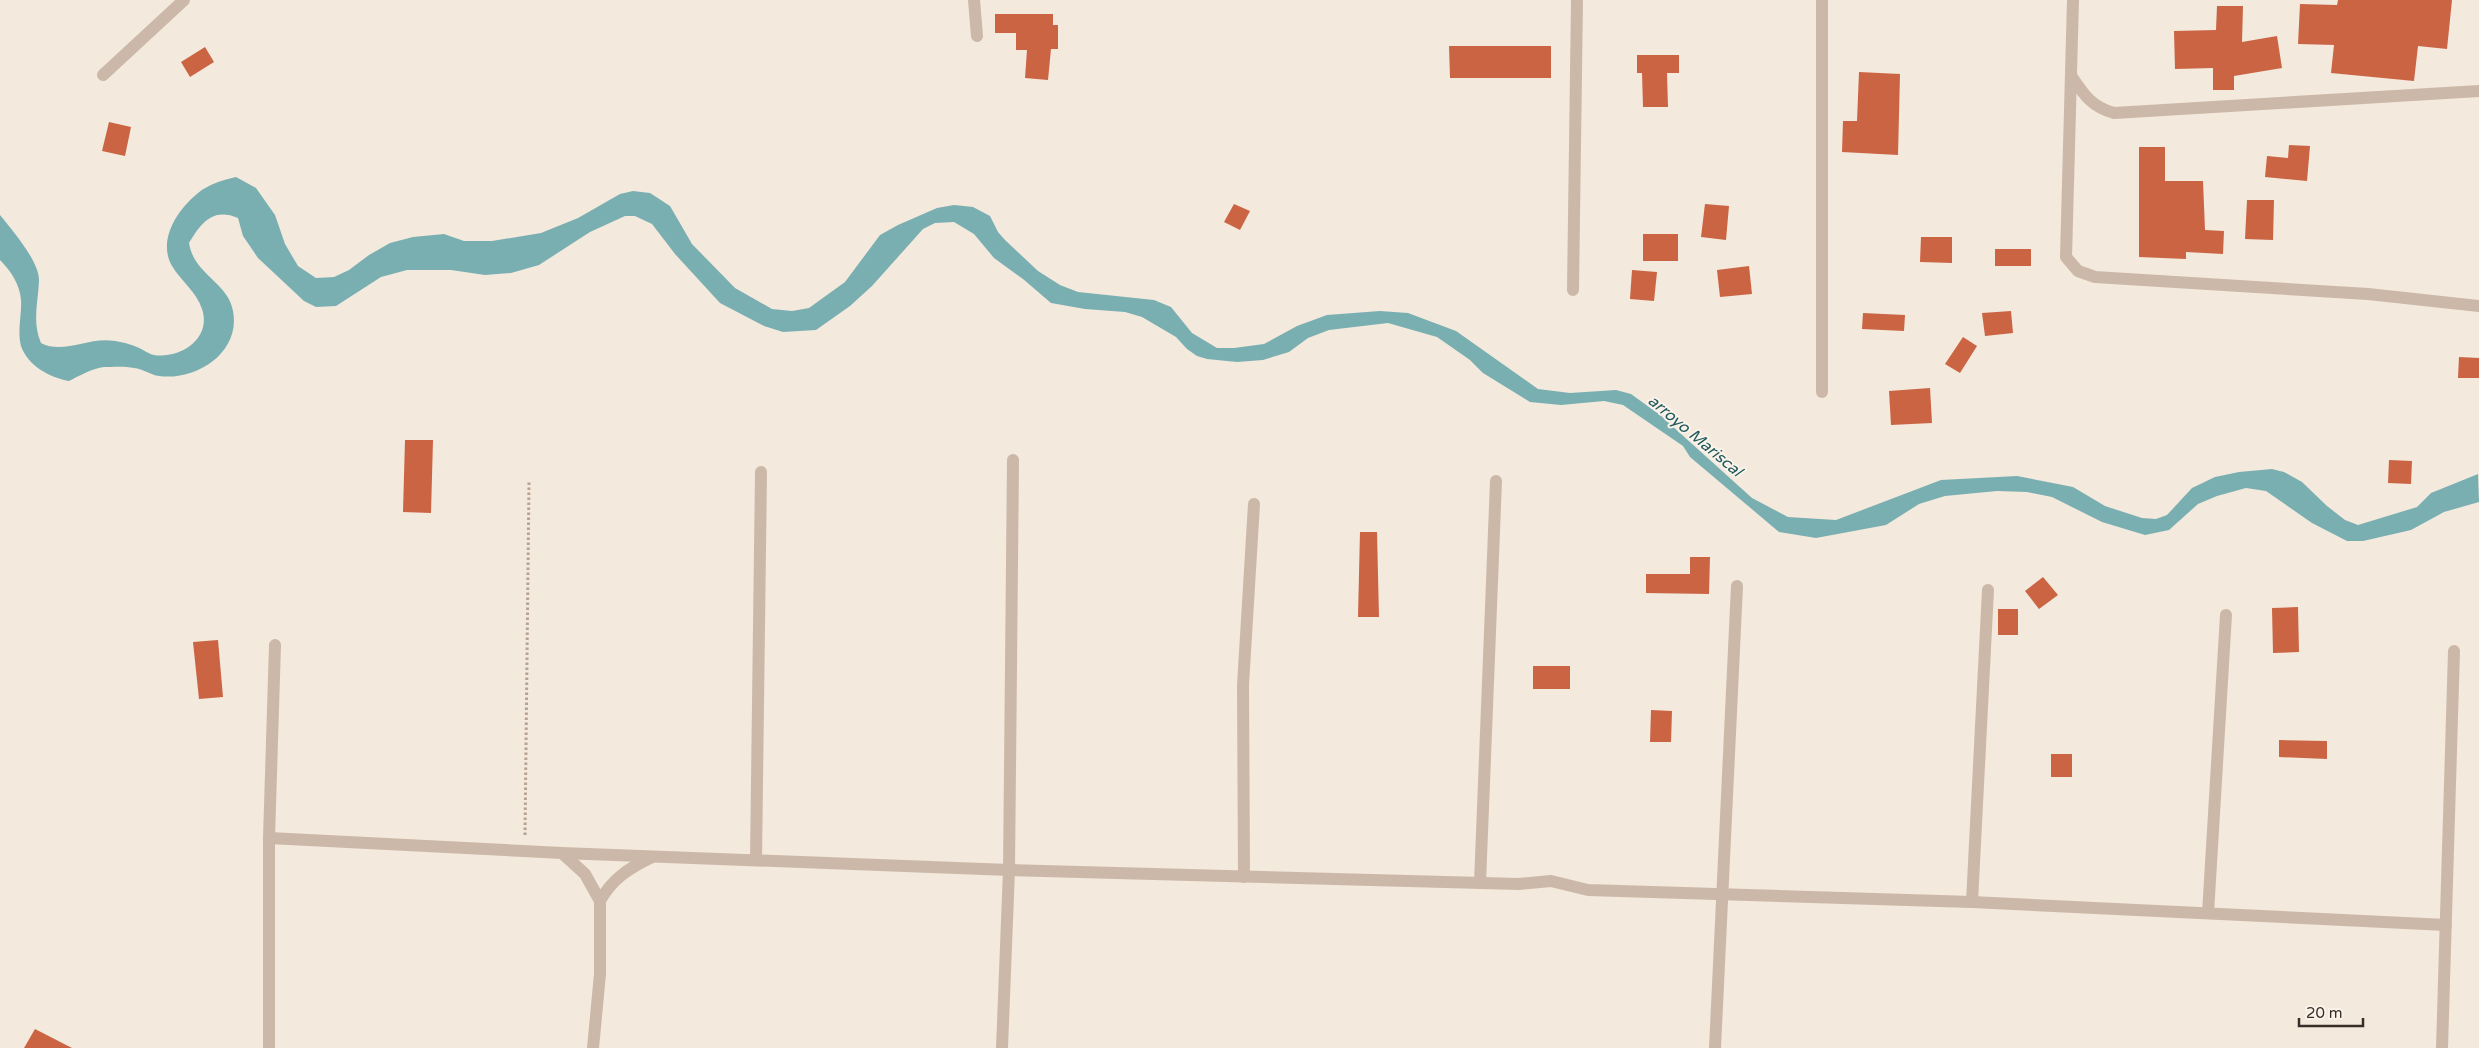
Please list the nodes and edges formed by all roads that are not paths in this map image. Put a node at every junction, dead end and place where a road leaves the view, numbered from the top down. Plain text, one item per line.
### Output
1 (184, 0) edge
2 (974, 0) edge
3 (1577, 0) edge
4 (1822, 0) edge
5 (2073, 0) edge
6 (977, 36) dead end
7 (103, 75) dead end
8 (2072, 77) junction
9 (2479, 91) edge
10 (1573, 290) dead end
11 (2479, 306) edge
12 (1822, 392) dead end
13 (1013, 460) dead end
14 (761, 472) dead end
15 (1496, 481) dead end
16 (1254, 504) dead end
17 (1736, 586) dead end
18 (1988, 590) dead end
19 (2226, 615) dead end
20 (276, 645) dead end
21 (2454, 651) dead end
22 (269, 838) junction
23 (562, 852) junction
24 (655, 856) junction
25 (756, 860) junction
26 (1009, 870) junction
27 (1244, 877) junction
28 (1480, 883) junction
29 (1724, 894) junction
30 (600, 901) junction
31 (1972, 902) junction
32 (2208, 913) junction
33 (2446, 925) junction
34 (268, 1048) edge
35 (593, 1048) edge
36 (1002, 1048) edge
37 (1715, 1048) edge
38 (2442, 1048) edge

1 - 7 street
2 - 6 street
3 - 10 street
4 - 12 street
5 - 8 street
8 - 9 street
8 - 11 street
13 - 26 street
14 - 25 street
15 - 28 street
16 - 27 street
17 - 29 street
18 - 31 street
19 - 32 street
20 - 22 street
21 - 33 street
22 - 23 street
22 - 34 street
23 - 24 street
23 - 30 street
24 - 25 street
24 - 30 street
25 - 26 street
26 - 27 street
26 - 36 street
27 - 28 street
28 - 29 street
29 - 31 street
29 - 37 street
30 - 35 street
31 - 32 street
32 - 33 street
33 - 38 street

